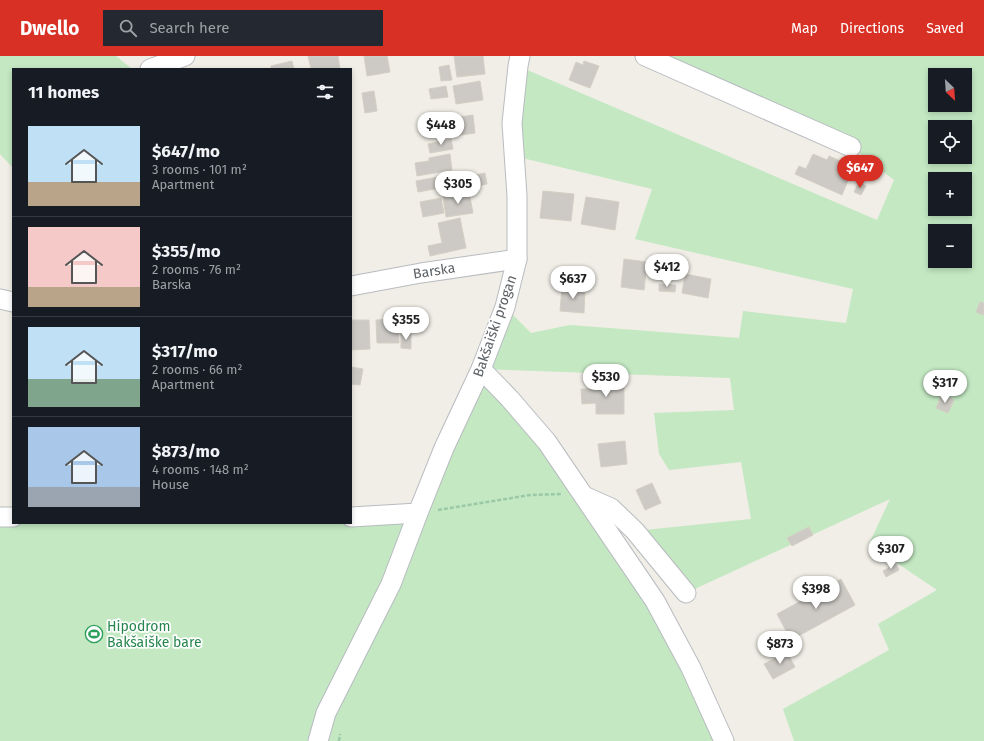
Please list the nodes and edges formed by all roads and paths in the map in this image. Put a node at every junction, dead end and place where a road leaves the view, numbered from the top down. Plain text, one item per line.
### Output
1 (185, 56) edge
2 (520, 56) edge
3 (645, 56) edge
4 (153, 68) edge
5 (851, 147) dead end
6 (517, 259) junction
7 (352, 286) edge
8 (0, 299) edge
9 (12, 302) edge
10 (481, 369) junction
11 (583, 495) junction
12 (418, 513) junction
13 (0, 517) edge
14 (12, 517) edge
15 (352, 517) edge
16 (686, 593) dead end
17 (318, 741) edge
18 (724, 741) edge

1 - 4 street
2 - 6 street, Bakšaiški progan
3 - 5 street
6 - 7 street, Barska
6 - 10 street, Bakšaiški progan
8 - 9 street
10 - 11 street
10 - 12 street, Bakšaiški progan
11 - 12 path
11 - 16 street
11 - 18 street
12 - 15 street
12 - 17 street, Bakšaiški progan
13 - 14 street

